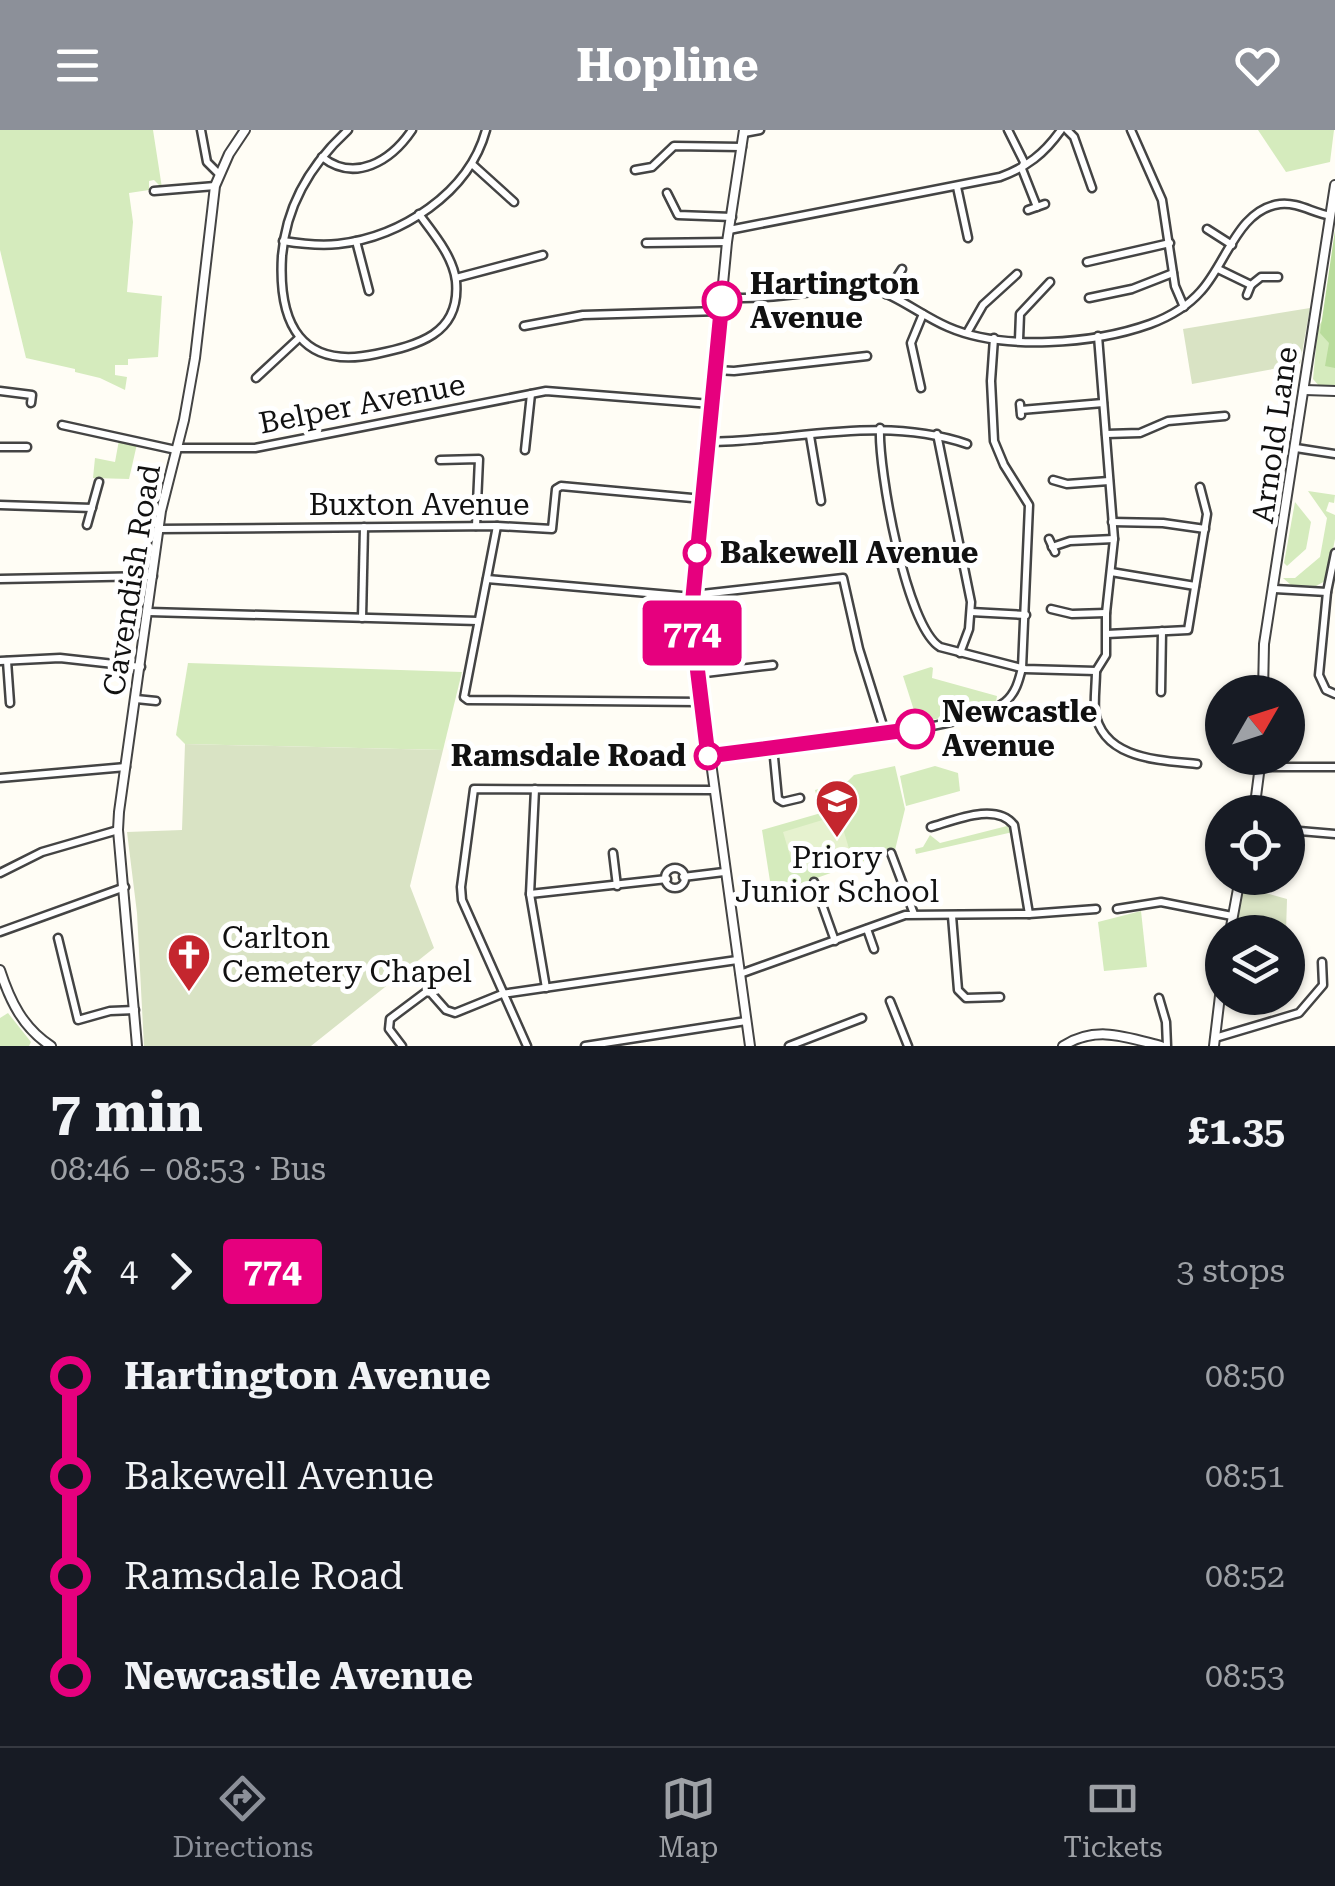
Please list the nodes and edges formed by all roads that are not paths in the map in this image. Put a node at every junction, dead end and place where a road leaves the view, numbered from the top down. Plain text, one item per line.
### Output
1 (201, 130) edge
2 (246, 130) edge
3 (348, 130) edge
4 (412, 130) edge
5 (486, 130) edge
6 (760, 130) edge
7 (1008, 130) edge
8 (1064, 130) edge
9 (1131, 130) edge
10 (744, 132) edge
11 (742, 146) junction
12 (322, 156) junction
13 (472, 164) junction
14 (1022, 169) junction
15 (636, 170) dead end
16 (219, 174) junction
17 (1335, 185) edge
18 (214, 186) junction
19 (957, 186) junction
20 (1092, 188) dead end
21 (154, 191) dead end
22 (667, 193) dead end
23 (514, 202) dead end
24 (1028, 210) dead end
25 (419, 214) junction
26 (1331, 216) junction
27 (732, 217) junction
28 (1207, 229) dead end
29 (730, 230) junction
30 (968, 238) dead end
31 (284, 241) junction
32 (356, 241) junction
33 (727, 242) junction
34 (646, 243) dead end
35 (1170, 243) junction
36 (1232, 245) junction
37 (543, 256) dead end
38 (1087, 262) dead end
39 (1218, 269) junction
40 (902, 270) dead end
41 (1173, 272) junction
42 (1017, 274) dead end
43 (1278, 277) dead end
44 (456, 278) junction
45 (1050, 282) dead end
46 (1251, 285) junction
47 (370, 291) dead end
48 (886, 294) junction
49 (1246, 295) dead end
50 (722, 297) junction
51 (1089, 298) dead end
52 (1184, 306) junction
53 (720, 311) junction
54 (923, 314) junction
55 (524, 326) dead end
56 (966, 333) junction
57 (1098, 336) junction
58 (298, 338) junction
59 (994, 338) junction
60 (1019, 340) junction
61 (867, 356) dead end
62 (715, 370) junction
63 (256, 378) dead end
64 (921, 388) dead end
65 (1305, 390) junction
66 (0, 391) edge
67 (1335, 391) edge
68 (531, 394) junction
69 (31, 403) dead end
70 (1103, 403) junction
71 (712, 404) junction
72 (1021, 410) dead end
73 (1225, 416) dead end
74 (62, 425) dead end
75 (880, 428) junction
76 (937, 434) junction
77 (1106, 434) junction
78 (810, 436) junction
79 (708, 442) junction
80 (967, 444) dead end
81 (0, 447) edge
82 (27, 447) dead end
83 (1296, 448) junction
84 (176, 449) junction
85 (524, 450) dead end
86 (1335, 454) edge
87 (440, 460) dead end
88 (1053, 481) dead end
89 (1109, 481) junction
90 (99, 482) dead end
91 (1200, 487) dead end
92 (702, 499) junction
93 (821, 501) dead end
94 (0, 505) edge
95 (92, 508) junction
96 (1112, 522) junction
97 (87, 525) dead end
98 (364, 526) junction
99 (476, 526) junction
100 (497, 526) junction
101 (158, 528) junction
102 (1205, 529) junction
103 (1114, 539) junction
104 (1052, 546) dead end
105 (1335, 552) edge
106 (1111, 572) junction
107 (152, 576) junction
108 (0, 578) edge
109 (487, 579) junction
110 (1195, 586) junction
111 (1275, 588) junction
112 (1328, 592) junction
113 (693, 596) junction
114 (1051, 609) dead end
115 (149, 612) junction
116 (971, 612) junction
117 (1106, 614) junction
118 (1026, 615) junction
119 (362, 618) junction
120 (478, 621) junction
121 (1324, 628) junction
122 (1335, 630) edge
123 (1162, 631) junction
124 (1107, 634) junction
125 (960, 652) junction
126 (3, 661) edge
127 (773, 665) dead end
128 (141, 666) junction
129 (1022, 668) junction
130 (1096, 671) junction
131 (697, 674) junction
132 (1264, 675) edge
133 (1161, 692) dead end
134 (1335, 694) edge
135 (136, 700) junction
136 (156, 701) dead end
137 (701, 702) junction
138 (10, 703) dead end
139 (885, 732) junction
140 (773, 746) junction
141 (708, 756) junction
142 (1197, 764) dead end
143 (1305, 765) edge
144 (126, 767) junction
145 (1335, 767) edge
146 (0, 778) edge
147 (535, 789) junction
148 (713, 790) junction
149 (800, 798) dead end
150 (931, 827) dead end
151 (118, 830) junction
152 (1305, 831) edge
153 (1335, 834) edge
154 (613, 853) dead end
155 (891, 854) dead end
156 (724, 872) junction
157 (0, 873) edge
158 (814, 882) dead end
159 (616, 886) junction
160 (125, 887) junction
161 (530, 894) junction
162 (1096, 909) dead end
163 (1117, 909) dead end
164 (914, 914) junction
165 (1029, 914) junction
166 (1227, 915) edge
167 (952, 916) junction
168 (867, 929) junction
169 (0, 932) edge
170 (58, 938) dead end
171 (835, 941) junction
172 (874, 949) dead end
173 (737, 960) junction
174 (1322, 962) dead end
175 (0, 970) edge
176 (740, 974) junction
177 (546, 988) junction
178 (502, 994) junction
179 (1000, 998) dead end
180 (1159, 998) dead end
181 (890, 1001) dead end
182 (135, 1010) junction
183 (1218, 1015) edge
184 (862, 1018) dead end
185 (746, 1020) junction
186 (1215, 1042) edge
187 (52, 1046) edge
188 (137, 1046) edge
189 (402, 1046) edge
190 (527, 1046) edge
191 (586, 1046) edge
192 (750, 1046) edge
193 (790, 1046) edge
194 (908, 1046) edge
195 (1064, 1046) edge
196 (1164, 1046) edge

1 - 16 street
2 - 16 street, Cavendish Road
3 - 12 street
4 - 12 street
5 - 13 street
6 - 10 street
7 - 14 street
8 - 14 street
8 - 20 street
9 - 35 street
10 - 11 street
11 - 15 street
11 - 27 street
12 - 31 street
13 - 23 street
13 - 25 street
14 - 19 street
14 - 24 street
16 - 18 street, Cavendish Road
17 - 26 street, Arnold Lane
18 - 21 street
18 - 84 street, Cavendish Road
19 - 29 street
19 - 30 street
22 - 27 street
25 - 32 street
25 - 44 street
26 - 36 street
26 - 65 street, Arnold Lane
27 - 29 street
28 - 36 street
29 - 33 street
31 - 32 street
31 - 58 street
32 - 47 street
33 - 34 street
33 - 50 street
35 - 38 street
35 - 41 street
36 - 39 street
37 - 44 street
39 - 46 street
39 - 52 street
40 - 48 street
41 - 51 street
41 - 52 street
42 - 56 street
43 - 46 street
44 - 58 street
45 - 60 street
46 - 49 street
48 - 50 street
48 - 54 street
50 - 53 street
52 - 57 street
53 - 55 street
53 - 62 street
54 - 56 street
54 - 64 street
56 - 59 street
57 - 60 street
57 - 70 street
58 - 63 street
59 - 60 street
59 - 118 street
61 - 62 street
62 - 71 street
65 - 67 street
65 - 83 street, Arnold Lane
66 - 69 street
68 - 71 street, Belper Avenue
68 - 84 street, Belper Avenue
68 - 85 street
70 - 72 street
70 - 77 street
71 - 79 street
73 - 77 street
74 - 84 street, Belper Avenue
75 - 76 street
75 - 78 street
75 - 125 street
76 - 80 street
76 - 116 street
77 - 89 street
78 - 79 street
78 - 93 street
79 - 92 street
81 - 82 street
83 - 86 street
83 - 111 street, Arnold Lane
84 - 101 street, Cavendish Road
87 - 99 street
88 - 89 street
89 - 96 street
90 - 95 street
91 - 102 street
92 - 100 street, Buxton Avenue
92 - 113 street
94 - 95 street
95 - 97 street
96 - 102 street
96 - 103 street
98 - 99 street, Buxton Avenue
98 - 101 street, Buxton Avenue
98 - 119 street
99 - 100 street, Buxton Avenue
100 - 109 street
101 - 107 street, Cavendish Road
102 - 110 street
103 - 104 street
103 - 106 street
105 - 112 street
106 - 110 street
106 - 117 street
107 - 108 street
107 - 115 street, Cavendish Road
109 - 113 street
109 - 120 street
110 - 123 street
111 - 112 street
111 - 132 street, Arnold Lane
112 - 121 street
113 - 131 street
113 - 139 street
114 - 117 street
115 - 119 street
115 - 128 street, Cavendish Road
116 - 118 street
116 - 125 street
117 - 124 street
118 - 129 street
119 - 120 street
120 - 137 street
121 - 122 street
121 - 134 street
123 - 124 street
123 - 133 street
124 - 130 street
125 - 129 street
126 - 128 street
126 - 138 street
127 - 131 street
128 - 135 street, Cavendish Road
129 - 130 street
129 - 139 street
130 - 142 street
131 - 137 street
135 - 136 street
135 - 144 street, Cavendish Road
137 - 141 street
139 - 140 street
140 - 141 street
140 - 149 street
141 - 148 street
143 - 145 street
144 - 146 street
144 - 151 street, Cavendish Road
147 - 148 street
147 - 161 street
147 - 178 street
148 - 156 street
150 - 165 street
151 - 157 street
151 - 160 street, Cavendish Road
152 - 153 street
154 - 159 street
155 - 164 street
156 - 159 street
156 - 173 street
158 - 171 street
159 - 161 street
160 - 169 street
160 - 182 street, Cavendish Road
161 - 177 street
162 - 165 street
163 - 166 street
164 - 167 street
164 - 168 street
165 - 167 street
167 - 179 street
168 - 171 street
168 - 172 street
170 - 182 street
171 - 176 street
173 - 176 street
173 - 177 street
174 - 186 street
175 - 187 street
176 - 185 street
177 - 178 street
178 - 189 street
178 - 190 street
180 - 196 street
181 - 194 street
182 - 188 street, Cavendish Road
183 - 186 street
184 - 193 street
185 - 191 street
185 - 192 street
195 - 196 street

